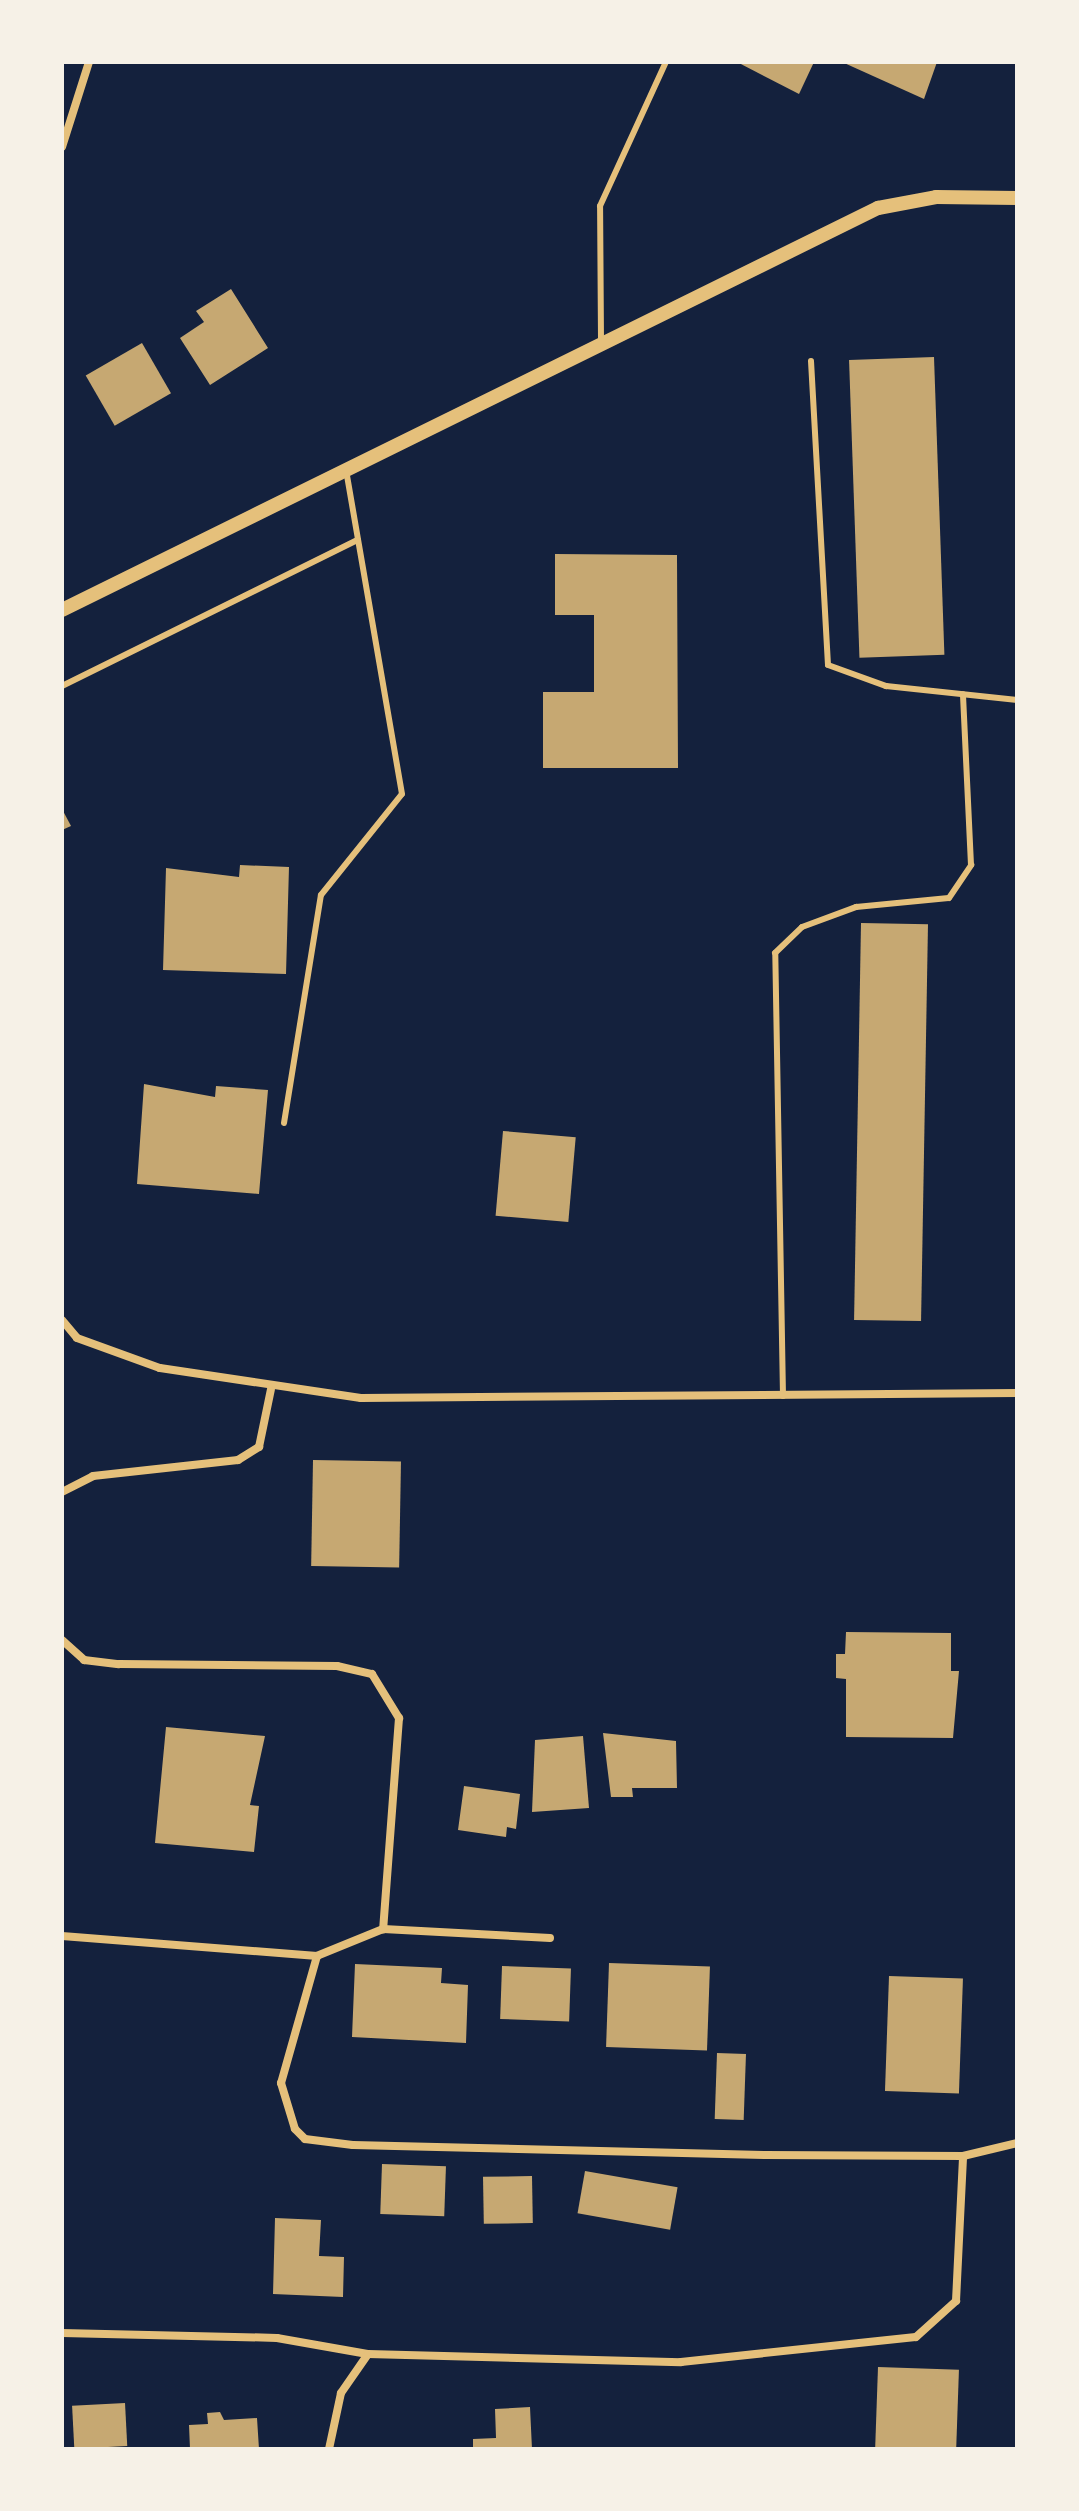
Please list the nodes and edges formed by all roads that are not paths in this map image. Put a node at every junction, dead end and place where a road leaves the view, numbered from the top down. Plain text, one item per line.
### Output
1 (89, 62) edge
2 (666, 62) edge
3 (62, 147) edge
4 (1017, 198) edge
5 (601, 339) junction
6 (811, 361) dead end
7 (346, 468) junction
8 (358, 540) junction
9 (62, 610) edge
10 (62, 686) edge
11 (963, 694) junction
12 (1017, 700) edge
13 (284, 1123) dead end
14 (62, 1320) edge
15 (271, 1389) junction
16 (1017, 1393) edge
17 (783, 1396) junction
18 (62, 1492) edge
19 (62, 1640) edge
20 (383, 1929) junction
21 (62, 1936) edge
22 (550, 1938) dead end
23 (317, 1956) junction
24 (1017, 2143) edge
25 (963, 2156) junction
26 (62, 2333) edge
27 (368, 2354) junction
28 (329, 2449) edge

1 - 3 street
2 - 5 lane
4 - 5 street
5 - 7 street
6 - 11 lane
7 - 8 lane
7 - 9 street
8 - 10 lane
8 - 13 lane
11 - 12 lane
11 - 17 lane
14 - 15 street
15 - 17 street
15 - 18 street
16 - 17 street
19 - 20 street
20 - 22 street
20 - 23 street
21 - 23 street
23 - 25 street
24 - 25 street
25 - 27 street
26 - 27 street
27 - 28 street

